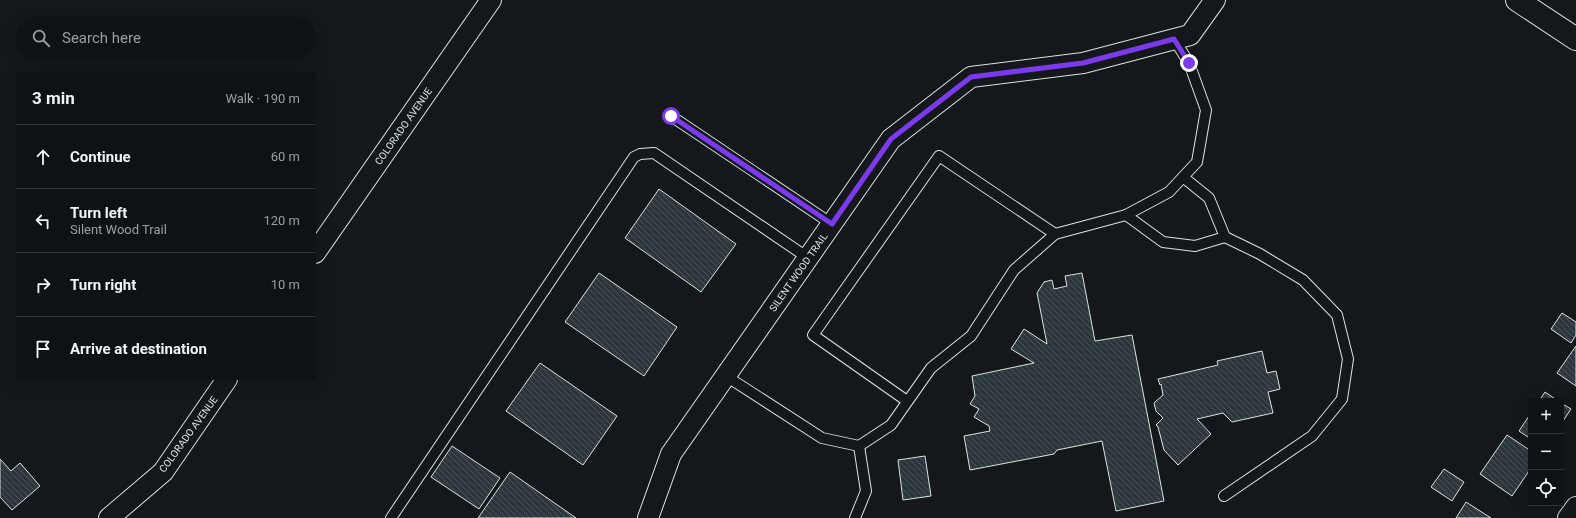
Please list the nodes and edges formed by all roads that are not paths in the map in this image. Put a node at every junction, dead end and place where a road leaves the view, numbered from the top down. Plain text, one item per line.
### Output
1 (491, 0) edge
2 (1215, 0) edge
3 (1517, 0) edge
4 (1174, 39) junction
5 (1576, 40) edge
6 (671, 116) dead end
7 (1183, 177) junction
8 (1126, 215) junction
9 (832, 224) junction
10 (1055, 234) junction
11 (1225, 237) junction
12 (316, 252) edge
13 (808, 258) junction
14 (726, 376) junction
15 (226, 380) edge
16 (907, 402) junction
17 (859, 446) junction
18 (1224, 496) dead end
19 (1576, 507) edge
20 (109, 518) edge
21 (391, 518) edge
22 (648, 518) edge
23 (855, 518) edge
24 (1568, 518) edge

1 - 12 street, COLORADO AVENUE
2 - 4 street, SILENT WOOD TRAIL
3 - 5 main road
4 - 7 lane
4 - 9 street, SILENT WOOD TRAIL
6 - 9 lane
7 - 8 lane
7 - 11 lane
8 - 10 lane
8 - 11 lane
9 - 13 street, SILENT WOOD TRAIL
10 - 16 lane
10 - 16 lane
11 - 18 lane
13 - 14 street, SILENT WOOD TRAIL
13 - 21 lane
14 - 17 lane
14 - 22 street, SILENT WOOD TRAIL
15 - 20 street, COLORADO AVENUE
16 - 17 lane
17 - 23 lane
19 - 24 street

